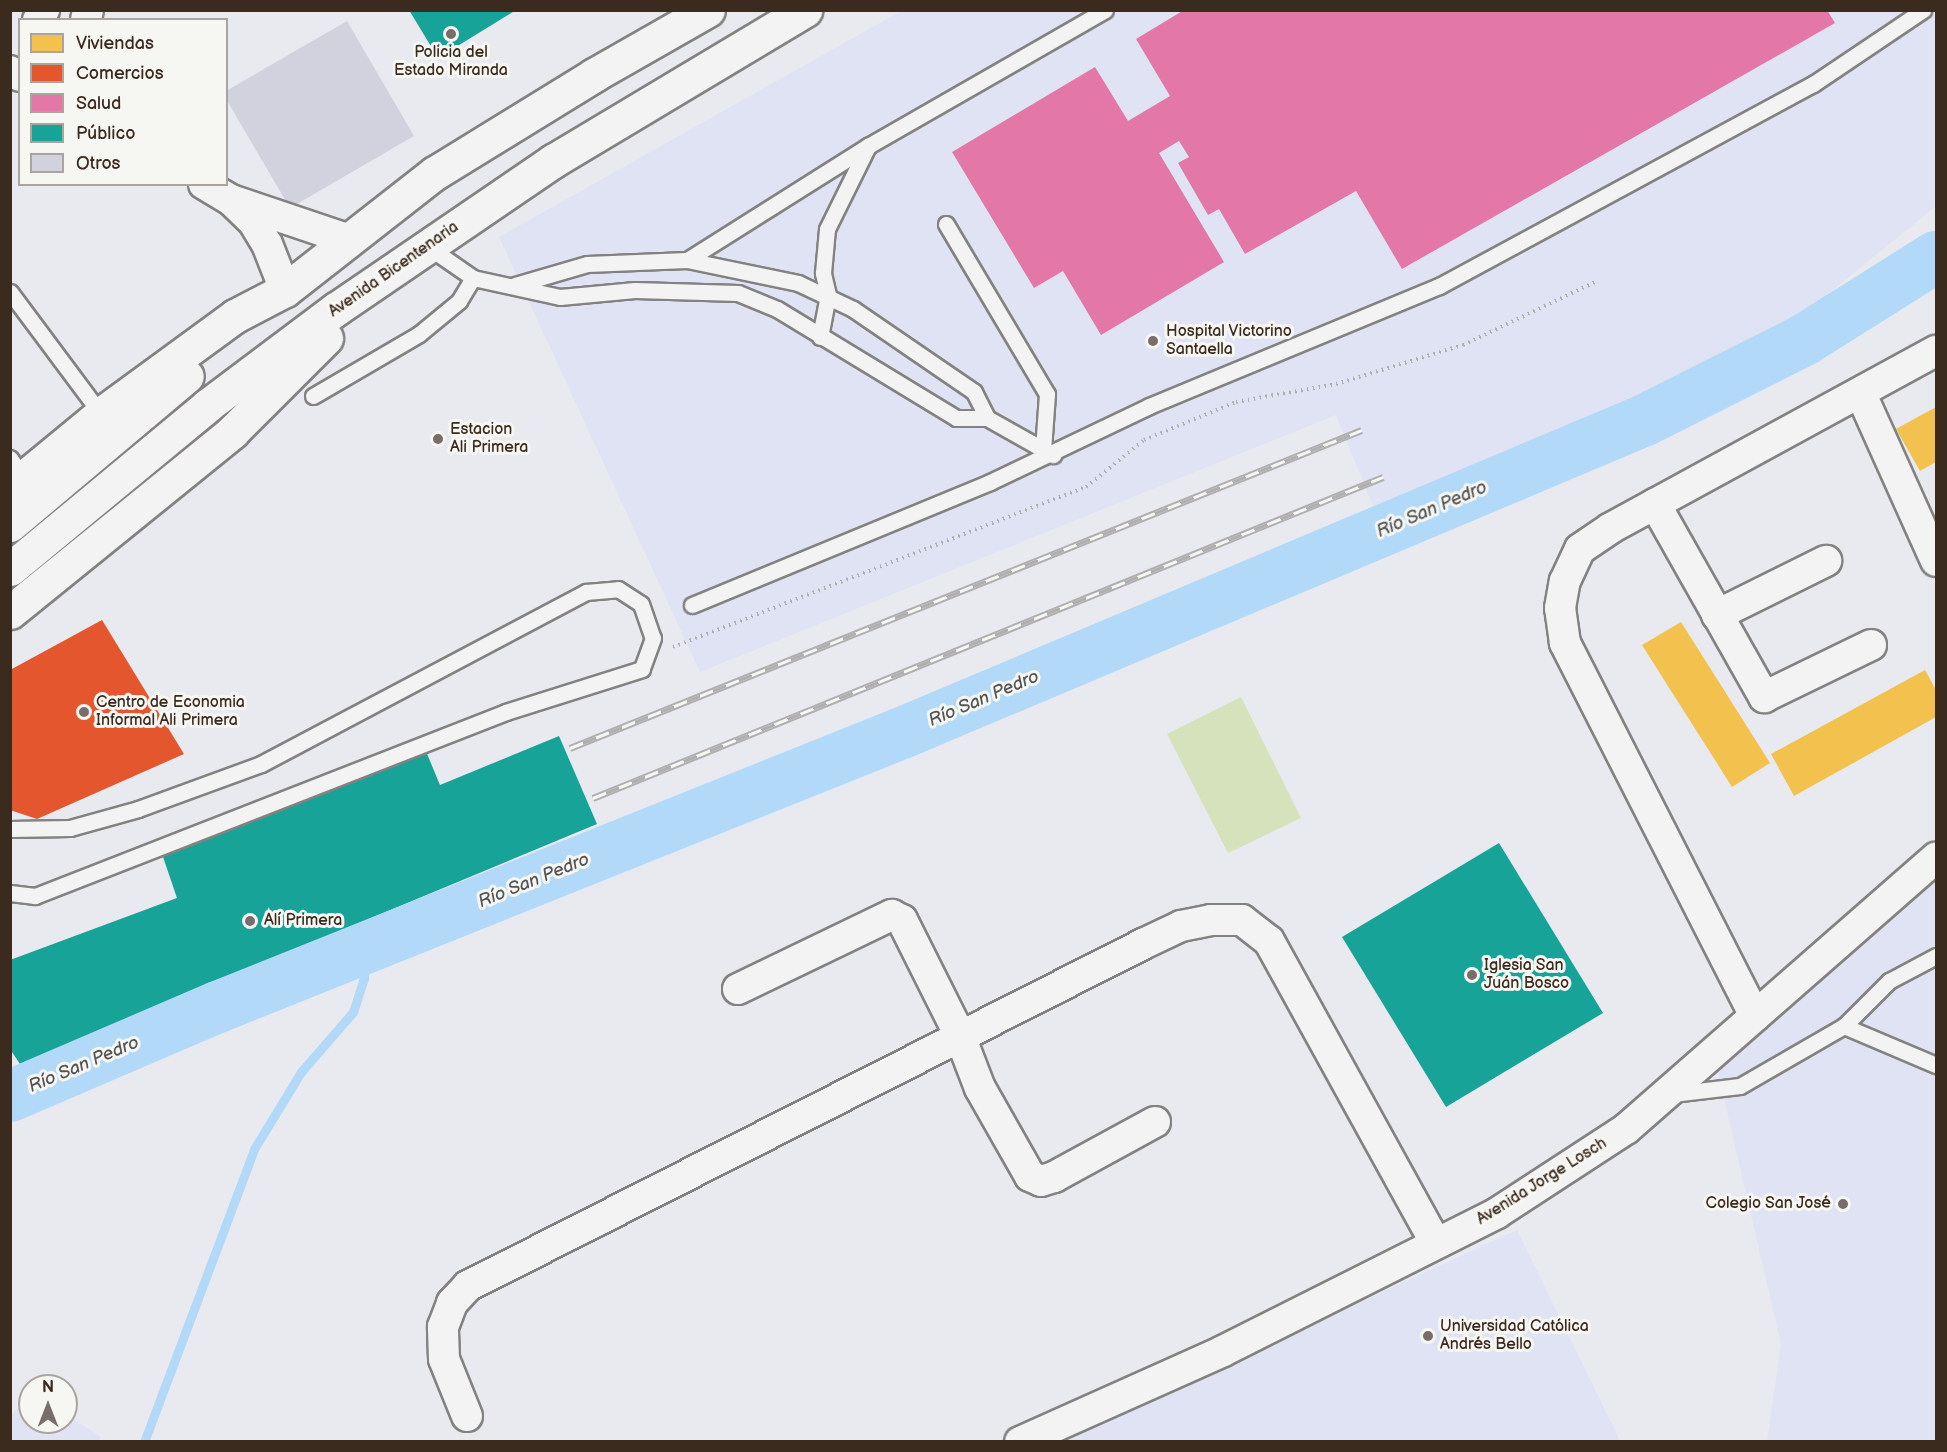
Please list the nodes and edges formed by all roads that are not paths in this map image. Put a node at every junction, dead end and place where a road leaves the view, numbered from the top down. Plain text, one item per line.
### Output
1 (708, 10) edge
2 (805, 10) edge
3 (1104, 10) edge
4 (1923, 10) edge
5 (868, 146) junction
6 (207, 186) edge
7 (231, 200) junction
8 (946, 224) dead end
9 (350, 240) junction
10 (427, 246) junction
11 (687, 260) junction
12 (397, 267) junction
13 (473, 278) junction
14 (515, 285) junction
15 (10, 292) edge
16 (280, 293) junction
17 (828, 296) junction
18 (820, 337) junction
19 (1936, 351) edge
20 (1861, 394) junction
21 (313, 396) dead end
22 (101, 414) junction
23 (987, 418) junction
24 (1048, 453) junction
25 (15, 475) edge
26 (1655, 504) junction
27 (10, 525) edge
28 (1933, 545) edge
29 (1826, 561) dead end
30 (10, 569) edge
31 (692, 605) dead end
32 (10, 612) edge
33 (1717, 615) junction
34 (1871, 645) dead end
35 (10, 829) edge
36 (1936, 858) edge
37 (10, 893) edge
38 (1936, 956) edge
39 (738, 989) dead end
40 (1755, 1016) junction
41 (1844, 1026) junction
42 (960, 1036) junction
43 (1936, 1065) edge
44 (1666, 1094) junction
45 (1155, 1122) dead end
46 (1436, 1243) junction
47 (466, 1416) dead end
48 (1020, 1442) edge

1 - 9 main road
2 - 10 main road, Avenida Bicentenaria
3 - 5 lane
4 - 24 lane
5 - 11 lane
5 - 17 lane
6 - 7 street
7 - 9 street
7 - 16 street
8 - 24 lane
9 - 16 main road
10 - 12 main road, Avenida Bicentenaria
10 - 13 lane
11 - 14 lane
11 - 17 lane
12 - 30 main road, Avenida Bicentenaria
12 - 32 main road
13 - 14 lane
13 - 21 lane
14 - 18 lane
15 - 22 lane
16 - 22 main road
16 - 27 main road
17 - 18 lane
17 - 23 lane
18 - 23 lane
19 - 20 street
20 - 26 street
20 - 28 street
22 - 25 main road
23 - 24 lane
24 - 31 lane
26 - 33 street
26 - 40 street
29 - 33 street
33 - 34 street
35 - 37 lane
36 - 40 street, Avenida Jorge Losch
38 - 41 lane
39 - 42 street
40 - 44 street, Avenida Jorge Losch
41 - 43 lane
41 - 44 lane
42 - 45 street
42 - 46 street
42 - 47 street
44 - 46 street, Avenida Jorge Losch
46 - 48 street, Avenida Jorge Losch

